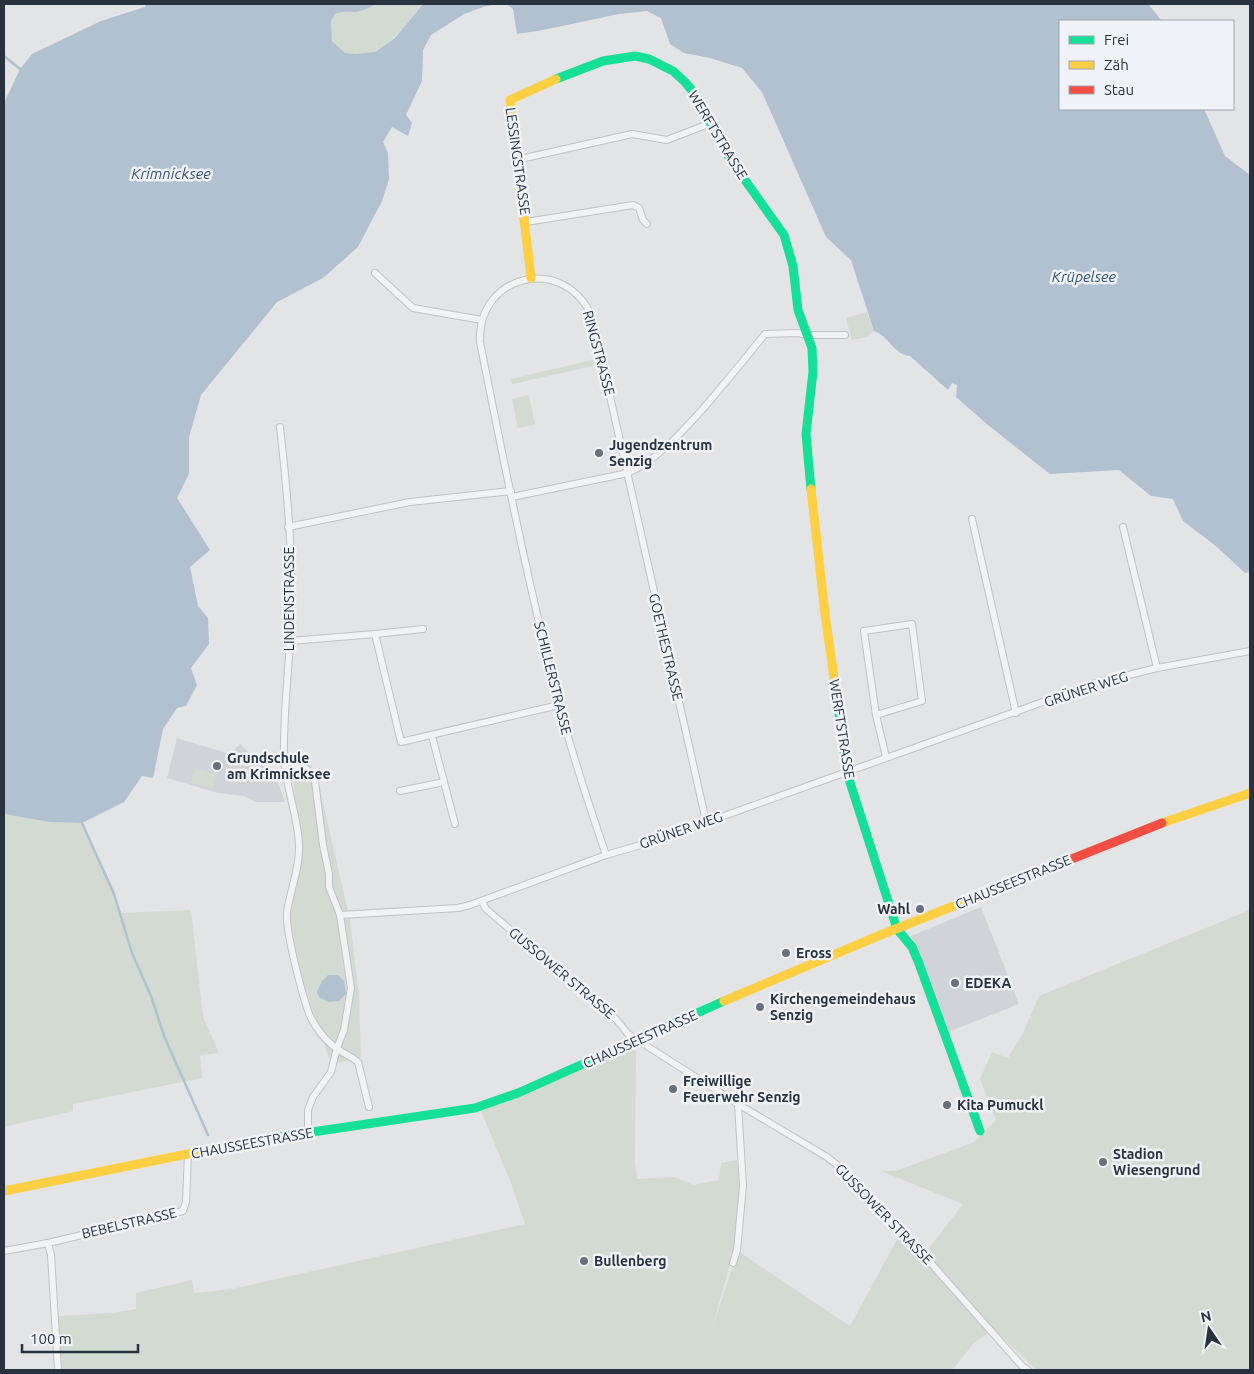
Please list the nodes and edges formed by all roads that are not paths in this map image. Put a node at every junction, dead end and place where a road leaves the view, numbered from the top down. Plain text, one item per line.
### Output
1 (510, 100) joint
2 (711, 123) junction
3 (516, 160) junction
4 (526, 222) junction
5 (647, 224) dead end
6 (375, 273) dead end
7 (531, 278) junction
8 (482, 320) junction
9 (807, 334) junction
10 (845, 335) dead end
11 (280, 427) dead end
12 (628, 473) junction
13 (511, 494) junction
14 (972, 520) dead end
15 (288, 527) junction
16 (1123, 527) dead end
17 (423, 629) dead end
18 (375, 634) junction
19 (290, 641) junction
20 (1250, 651) edge
21 (1157, 668) junction
22 (559, 705) junction
23 (1016, 712) junction
24 (876, 715) junction
25 (432, 736) junction
26 (886, 757) junction
27 (285, 771) junction
28 (847, 773) junction
29 (444, 782) junction
30 (400, 791) dead end
31 (1250, 793) edge
32 (706, 821) junction
33 (455, 824) dead end
34 (606, 855) junction
35 (482, 902) junction
36 (340, 915) junction
37 (898, 929) junction
38 (636, 1040) junction
39 (337, 1048) junction
40 (738, 1104) junction
41 (369, 1107) dead end
42 (980, 1131) dead end
43 (308, 1132) junction
44 (188, 1154) junction
45 (4, 1191) edge
46 (48, 1243) junction
47 (4, 1251) edge
48 (733, 1263) dead end
49 (58, 1370) edge
50 (1028, 1370) edge

1 - 2 street, WERFTSTRASSE
1 - 3 street, LESSINGSTRASSE
2 - 3 street
2 - 9 street, WERFTSTRASSE
3 - 4 street, LESSINGSTRASSE
4 - 5 street, LESSINGSTRASSE
4 - 7 street, LESSINGSTRASSE
6 - 8 street
7 - 8 street, RINGSTRASSE
7 - 12 street, RINGSTRASSE
8 - 13 street, RINGSTRASSE
9 - 10 street
9 - 12 street
9 - 28 street, WERFTSTRASSE
11 - 15 street, LINDENSTRASSE
12 - 13 street
12 - 32 street, GOETHESTRASSE
13 - 15 street
13 - 22 street, SCHILLERSTRASSE
14 - 23 street
15 - 19 street, LINDENSTRASSE
16 - 21 street
17 - 18 street
18 - 19 street
18 - 25 street
19 - 27 street, LINDENSTRASSE
20 - 21 street, GRÜNER WEG
21 - 23 street, GRÜNER WEG
22 - 25 street
22 - 34 street, SCHILLERSTRASSE
23 - 26 street, GRÜNER WEG
24 - 24 street
24 - 26 street
25 - 29 street
26 - 28 street, GRÜNER WEG
27 - 36 street
27 - 39 street, LINDENSTRASSE
28 - 32 street, GRÜNER WEG
28 - 37 street, WERFTSTRASSE
29 - 30 street
29 - 33 street
31 - 37 street, CHAUSSEESTRASSE
32 - 34 street, GRÜNER WEG
34 - 35 street, GRÜNER WEG
35 - 36 street, GRÜNER WEG
35 - 38 street, GUSSOWER STRASSE
36 - 39 street
37 - 38 street, CHAUSSEESTRASSE
37 - 42 street, WERFTSTRASSE
38 - 40 street, GUSSOWER STRASSE
38 - 43 street, CHAUSSEESTRASSE
39 - 41 street, LINDENSTRASSE
39 - 43 street
40 - 48 street
40 - 50 street, GUSSOWER STRASSE
43 - 44 street, CHAUSSEESTRASSE
44 - 45 street, CHAUSSEESTRASSE
44 - 46 street, BEBELSTRASSE
46 - 47 street, BEBELSTRASSE
46 - 49 street

